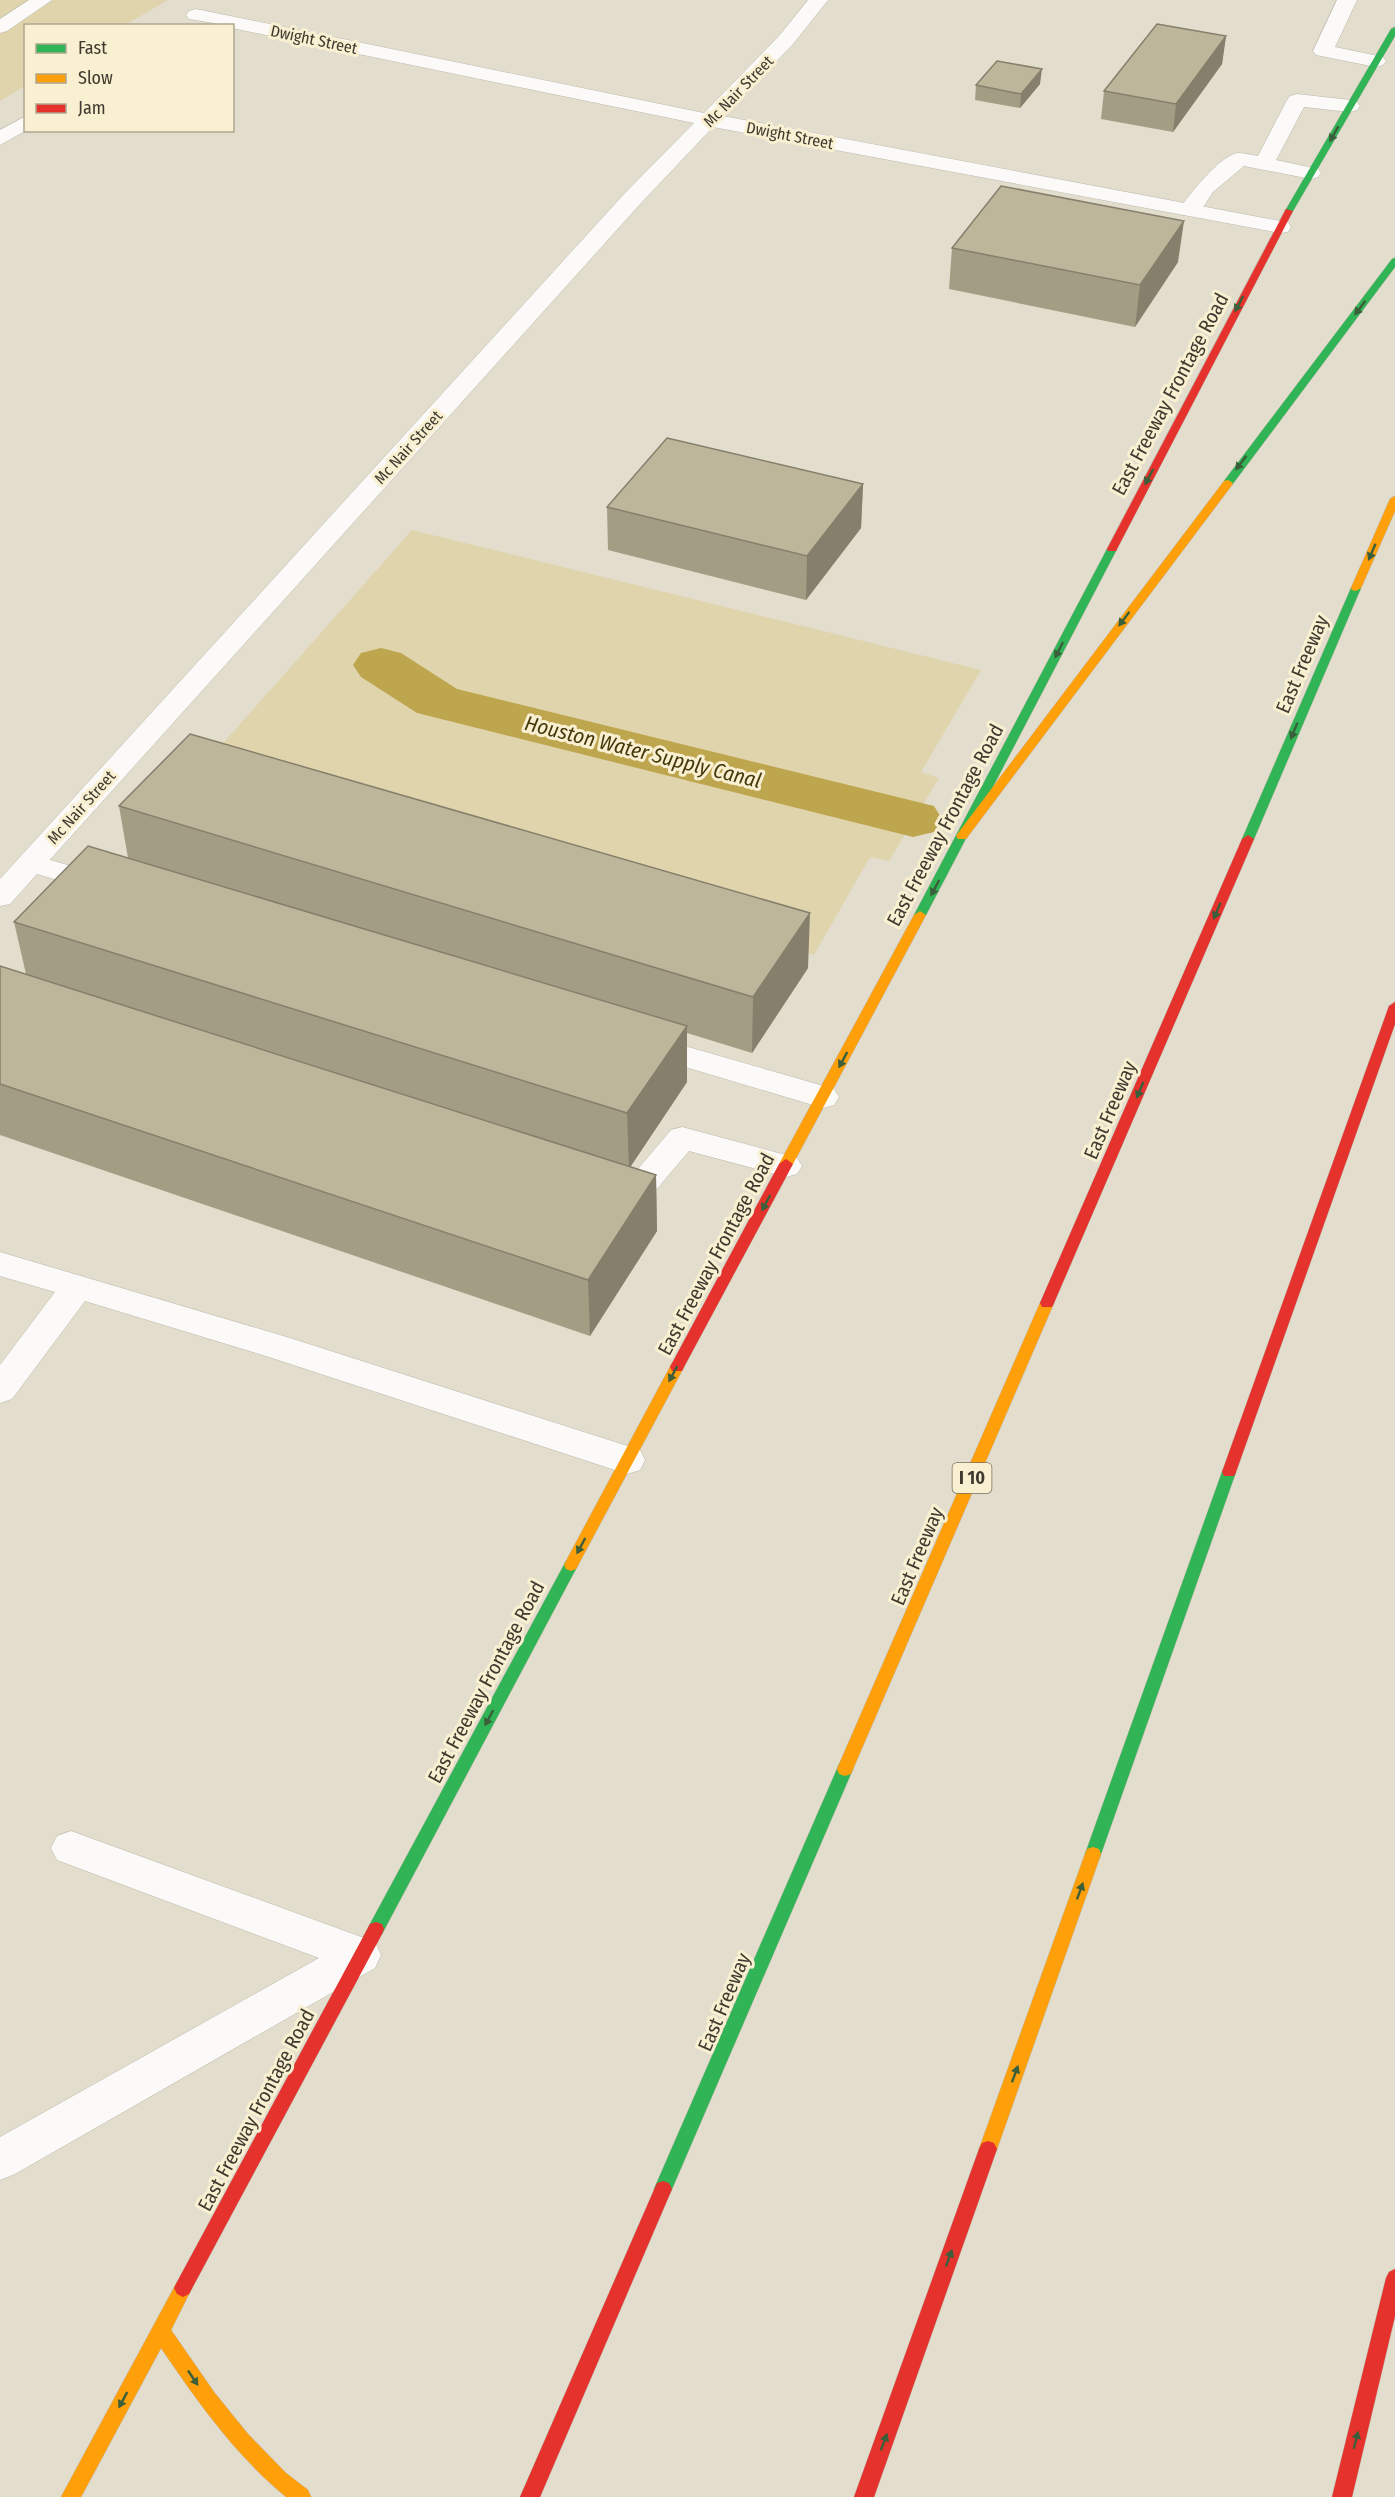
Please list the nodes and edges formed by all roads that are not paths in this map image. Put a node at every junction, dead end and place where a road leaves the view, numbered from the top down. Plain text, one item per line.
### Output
1 (42, 0) edge
2 (215, 0) edge
3 (818, 0) edge
4 (1347, 0) edge
5 (187, 20) edge
6 (208, 24) edge
7 (0, 27) edge
8 (234, 29) edge
9 (1395, 29) edge
10 (1376, 61) junction
11 (1350, 106) junction
12 (710, 120) junction
13 (24, 123) edge
14 (0, 139) edge
15 (1264, 164) junction
16 (1311, 173) junction
17 (1190, 210) junction
18 (1280, 227) junction
19 (1395, 261) edge
20 (1395, 499) edge
21 (962, 837) junction
22 (30, 863) junction
23 (130, 893) edge
24 (0, 897) edge
25 (1395, 1006) edge
26 (617, 1036) edge
27 (823, 1097) junction
28 (786, 1166) junction
29 (582, 1173) edge
30 (0, 1264) edge
31 (77, 1287) junction
32 (0, 1390) edge
33 (627, 1460) junction
34 (71, 1848) dead end
35 (361, 1955) junction
36 (0, 2160) edge
37 (1392, 2306) edge
38 (160, 2330) junction
39 (71, 2497) edge
40 (301, 2497) edge
41 (530, 2497) edge
42 (864, 2497) edge
43 (1342, 2497) edge

1 - 7 street
2 - 5 street
3 - 12 street, Mc Nair Street
4 - 10 street
5 - 6 street, Dwight Street
8 - 12 street, Dwight Street
9 - 10 main road, East Freeway Frontage Road
10 - 11 main road, East Freeway Frontage Road
11 - 15 street
11 -> 16 main road, East Freeway Frontage Road
12 - 17 street, Dwight Street
12 - 22 street, Mc Nair Street
13 - 14 street
15 - 16 street
15 - 17 street
16 - 18 main road, East Freeway Frontage Road
17 - 18 street, Dwight Street
18 -> 21 main road, East Freeway Frontage Road
19 -> 21 main road
20 -> 41 main road, East Freeway / I 10
21 -> 27 main road, East Freeway Frontage Road
22 - 23 street
22 - 24 street, Mc Nair Street
42 -> 25 main road
26 - 27 street
27 - 28 main road, East Freeway Frontage Road
28 - 29 street
28 -> 33 main road, East Freeway Frontage Road
30 - 31 street
31 - 32 street
31 - 33 street
33 -> 35 main road, East Freeway Frontage Road
34 - 35 street
35 - 36 street
35 - 38 main road, East Freeway Frontage Road
43 -> 37 main road
38 -> 39 main road, East Freeway Frontage Road
38 -> 40 main road

